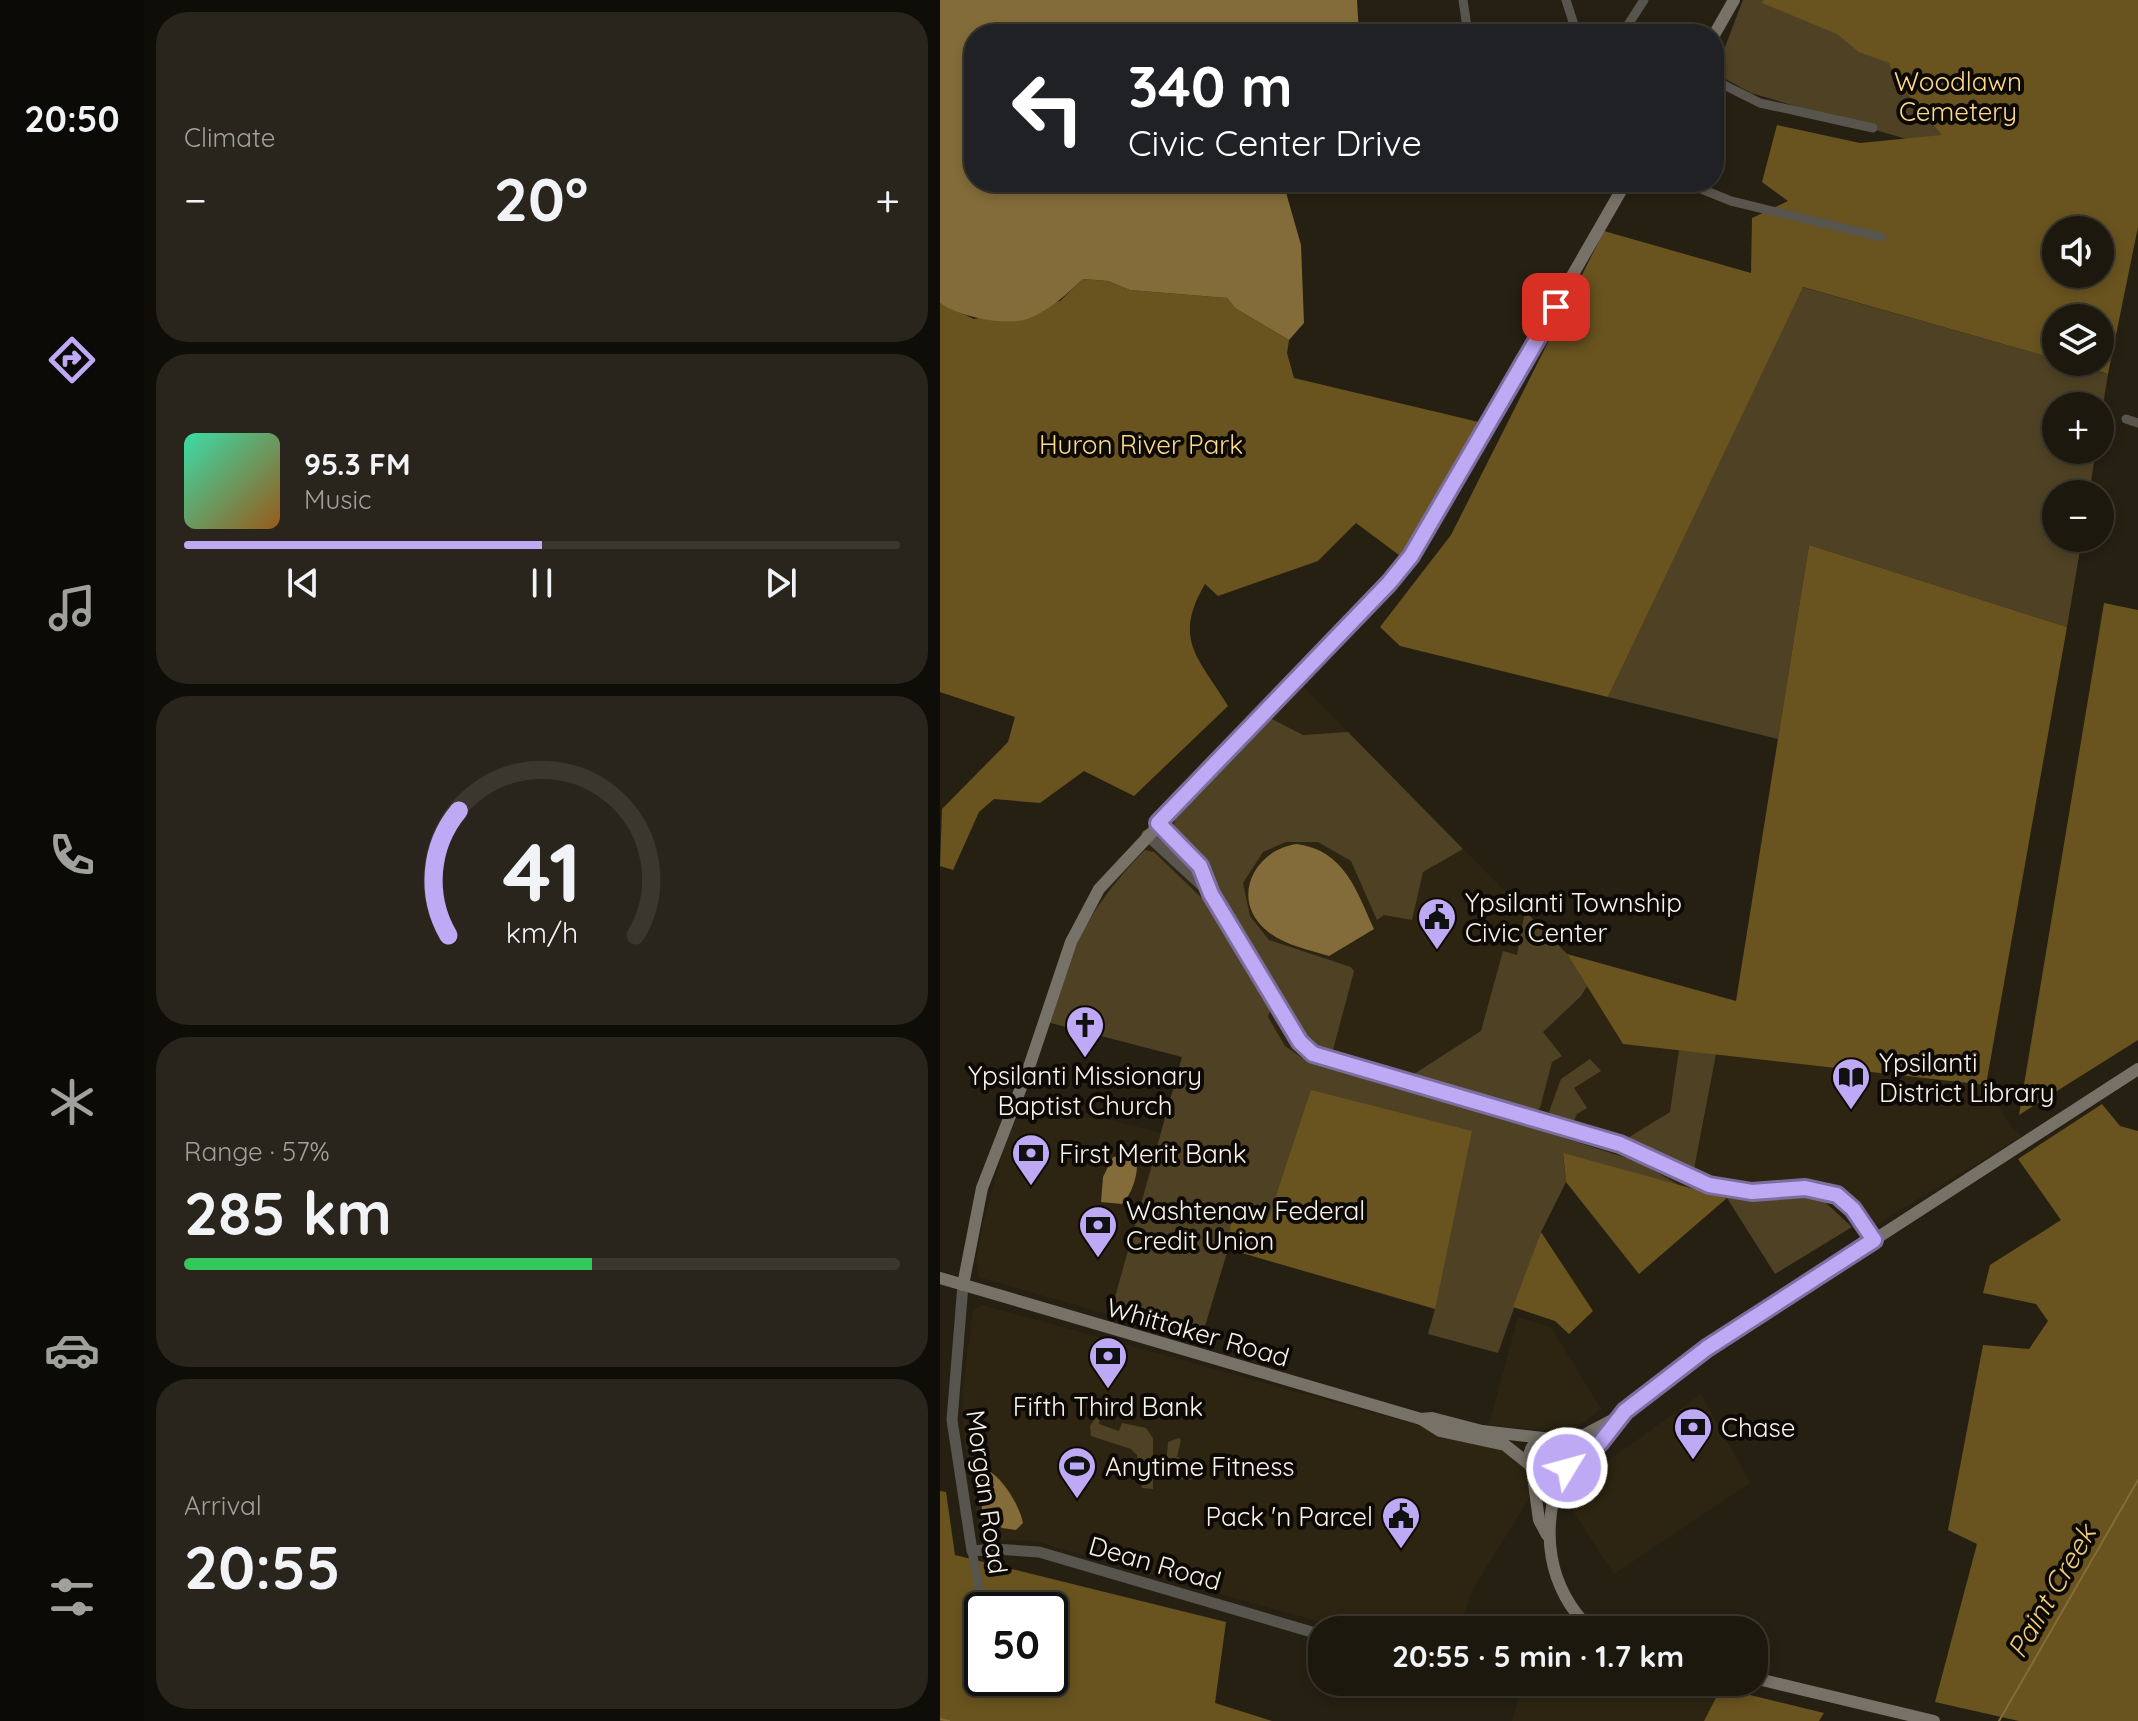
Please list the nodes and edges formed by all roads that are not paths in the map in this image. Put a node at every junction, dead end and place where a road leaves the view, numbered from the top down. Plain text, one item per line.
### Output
1 (1463, 0) edge
2 (1566, 0) edge
3 (1644, 0) edge
4 (1734, 0) edge
5 (1467, 24) edge
6 (1574, 24) edge
7 (1628, 24) edge
8 (1720, 24) edge
9 (1724, 85) edge
10 (1873, 128) dead end
11 (1619, 192) edge
12 (1709, 192) edge
13 (1881, 237) dead end
14 (2126, 419) dead end
15 (2138, 423) edge
16 (1158, 823) junction
17 (1147, 835) junction
18 (1211, 894) junction
19 (2138, 1069) edge
20 (1874, 1240) junction
21 (940, 1278) edge
22 (963, 1285) junction
23 (1618, 1417) junction
24 (1421, 1419) junction
25 (1543, 1438) junction
26 (1561, 1442) junction
27 (1530, 1466) junction
28 (1564, 1471) junction
29 (1547, 1535) junction
30 (972, 1551) junction
31 (980, 1592) edge
32 (1577, 1616) edge
33 (1308, 1631) edge
34 (1768, 1681) edge
35 (1934, 1721) edge

1 - 5 street
2 - 6 street
3 - 7 street
4 - 8 main road
9 - 10 street
11 - 16 main road
12 - 13 street
14 - 15 street
16 - 17 main road
16 - 18 street
17 - 18 street
17 - 22 main road
18 - 20 street
19 - 20 main road
20 - 23 main road
21 - 22 main road, Whittaker Road
22 - 24 main road, Whittaker Road
22 - 30 street, Morgan Road
23 - 26 main road
23 - 28 main road
24 - 25 main road, Whittaker Road
24 - 27 main road, Whittaker Road
25 - 26 main road
25 - 27 main road
26 - 28 main road
27 - 28 main road
27 - 29 main road
28 - 29 main road
29 - 32 main road
30 - 31 street, Morgan Road
30 - 33 street, Dean Road
34 - 35 main road

